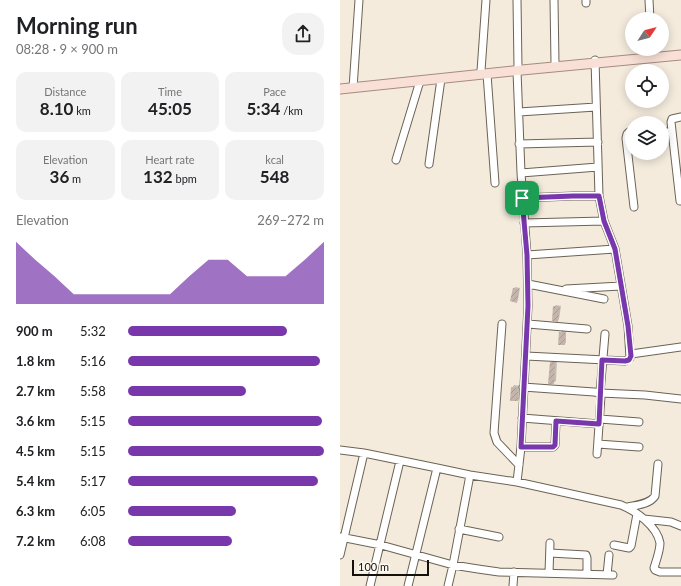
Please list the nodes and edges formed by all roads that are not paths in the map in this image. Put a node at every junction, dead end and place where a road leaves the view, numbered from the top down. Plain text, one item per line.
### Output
1 (359, 0) edge
2 (486, 0) edge
3 (517, 0) edge
4 (554, 0) edge
5 (649, 0) edge
6 (650, 12) edge
7 (669, 52) edge
8 (681, 52) edge
9 (681, 55) edge
10 (634, 56) edge
11 (615, 60) junction
12 (596, 61) junction
13 (555, 63) junction
14 (517, 69) junction
15 (484, 73) junction
16 (441, 79) junction
17 (420, 81) junction
18 (340, 84) edge
19 (353, 86) junction
20 (340, 90) edge
21 (596, 107) junction
22 (519, 112) junction
23 (681, 117) edge
24 (672, 132) joint
25 (598, 142) junction
26 (519, 144) junction
27 (396, 160) dead end
28 (629, 160) edge
29 (429, 164) dead end
30 (598, 167) junction
31 (521, 173) junction
32 (495, 183) dead end
33 (599, 196) junction
34 (522, 198) junction
35 (680, 202) dead end
36 (634, 206) dead end
37 (604, 221) junction
38 (524, 223) junction
39 (615, 249) junction
40 (527, 255) junction
41 (528, 284) junction
42 (621, 286) junction
43 (554, 290) junction
44 (604, 299) dead end
45 (502, 324) dead end
46 (528, 324) junction
47 (587, 329) dead end
48 (605, 334) dead end
49 (681, 347) edge
50 (631, 354) junction
51 (526, 356) junction
52 (602, 360) junction
53 (523, 387) junction
54 (600, 393) junction
55 (681, 399) edge
56 (522, 418) junction
57 (556, 421) junction
58 (600, 421) junction
59 (639, 422) dead end
60 (598, 444) junction
61 (521, 447) junction
62 (639, 447) dead end
63 (340, 450) edge
64 (364, 453) junction
65 (597, 454) dead end
66 (400, 461) junction
67 (658, 464) dead end
68 (519, 465) junction
69 (437, 468) junction
70 (470, 475) junction
71 (516, 482) junction
72 (628, 507) junction
73 (637, 514) junction
74 (644, 520) junction
75 (681, 526) edge
76 (459, 529) junction
77 (342, 537) edge
78 (499, 537) dead end
79 (550, 542) dead end
80 (380, 545) junction
81 (614, 545) dead end
82 (550, 553) junction
83 (340, 554) edge
84 (416, 555) junction
85 (609, 555) dead end
86 (454, 565) junction
87 (514, 572) junction
88 (681, 572) edge
89 (549, 573) junction
90 (587, 574) junction
91 (370, 586) edge
92 (408, 586) edge
93 (448, 586) edge
94 (513, 586) edge

1 - 19 street
2 - 15 street
3 - 14 street
4 - 13 street
5 - 6 street
7 - 8 main road
9 - 11 main road
10 - 11 main road
11 - 12 main road
12 - 13 main road
12 - 14 main road
12 - 21 street
13 - 14 main road
14 - 15 main road
14 - 22 street
15 - 16 main road
15 - 19 main road
15 - 32 street
16 - 17 main road
16 - 29 street
17 - 19 main road
17 - 27 street
18 - 19 main road
19 - 20 main road
21 - 22 street
21 - 25 street
22 - 26 street
23 - 24 street
24 - 35 street
25 - 26 street
25 - 30 street
26 - 31 street
28 - 36 street
30 - 31 street
30 - 33 street
31 - 34 street
33 - 34 street
33 - 37 street
34 - 38 street
37 - 38 street
37 - 39 street
38 - 40 street
39 - 40 street
39 - 42 street
40 - 41 street
41 - 43 street
41 - 46 street
42 - 43 street
42 - 50 street
43 - 44 street
45 - 68 street
46 - 47 street
46 - 51 street
48 - 52 street
49 - 50 street
50 - 52 street
51 - 52 street
51 - 53 street
52 - 54 street
53 - 54 street
53 - 56 street
54 - 55 street
54 - 58 street
56 - 57 street
56 - 61 street
57 - 58 street
57 - 61 street
58 - 59 street
58 - 60 street
60 - 62 street
60 - 65 street
61 - 68 street
63 - 64 street
64 - 66 street
64 - 77 street
66 - 69 street
66 - 80 street
67 - 72 street
68 - 71 street
69 - 70 street
69 - 84 street
70 - 71 street
70 - 76 street
71 - 72 street
72 - 73 street
73 - 74 street
73 - 81 street
74 - 75 street
74 - 88 street
76 - 78 street
76 - 86 street
77 - 80 street
77 - 83 street
79 - 82 street
80 - 84 street
80 - 91 street
82 - 89 street
82 - 90 street
84 - 86 street
84 - 92 street
85 - 90 street
86 - 87 street
86 - 93 street
87 - 89 street
87 - 94 street
89 - 90 street

